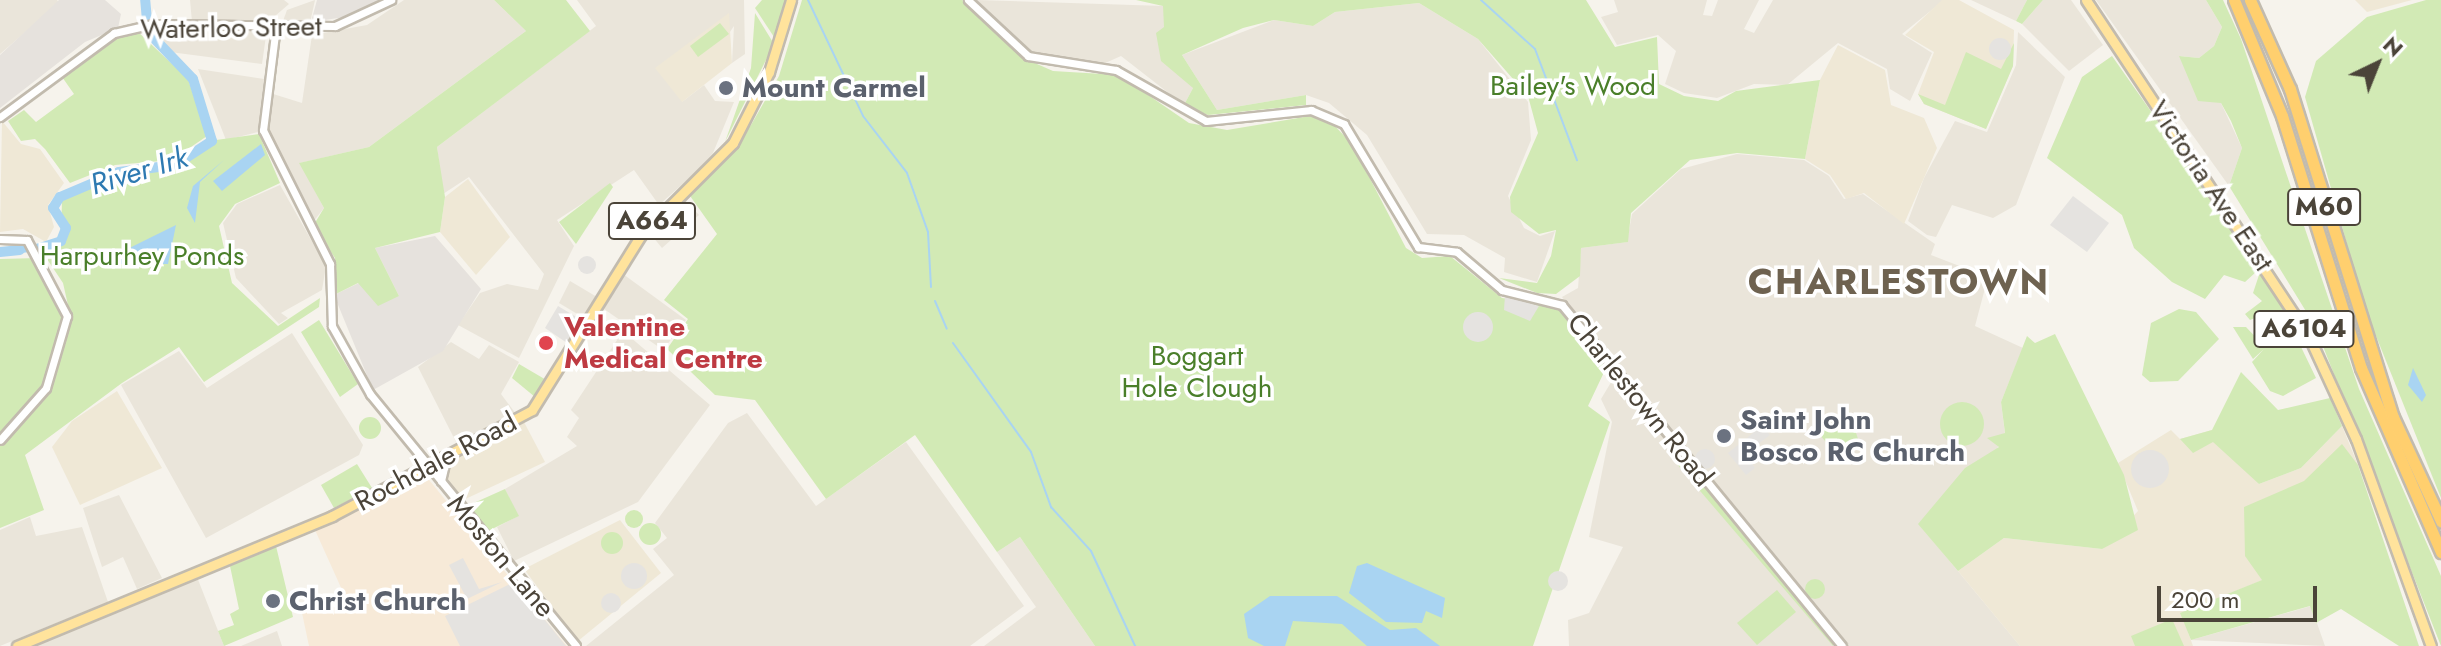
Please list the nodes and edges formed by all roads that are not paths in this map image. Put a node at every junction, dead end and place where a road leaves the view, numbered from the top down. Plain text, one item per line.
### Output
1 (791, 0) edge
2 (968, 0) edge
3 (2086, 0) edge
4 (2234, 0) edge
5 (2250, 0) edge
6 (390, 1) edge
7 (276, 26) junction
8 (0, 117) edge
9 (0, 239) edge
10 (0, 440) edge
11 (452, 452) junction
12 (428, 465) junction
13 (443, 487) junction
14 (2441, 521) edge
15 (2441, 552) edge
16 (17, 646) edge
17 (576, 646) edge
18 (1842, 646) edge
19 (2431, 646) edge

1 - 11 main road, Rochdale Road / A664
2 - 18 street, Charlestown Road
3 - 19 main road, Victoria Ave East / A6104
4 - 15 highway, M60
5 - 14 highway, M60
6 - 7 street, Waterloo Street
7 - 8 street, Waterloo Street
7 - 12 street, Moston Lane
9 - 10 street
11 - 12 main road, Rochdale Road / A664
11 - 13 street
12 - 13 street, Moston Lane
12 - 16 main road, Rochdale Road / A664
13 - 17 street, Moston Lane

